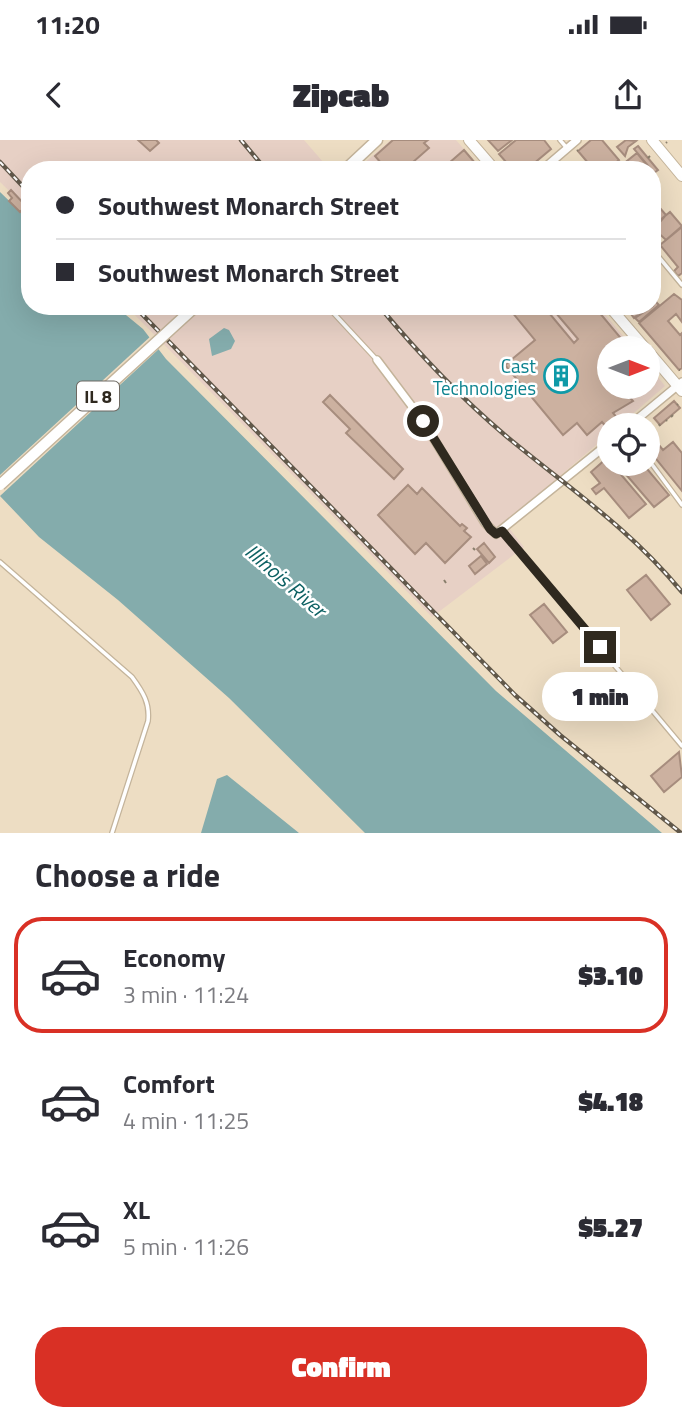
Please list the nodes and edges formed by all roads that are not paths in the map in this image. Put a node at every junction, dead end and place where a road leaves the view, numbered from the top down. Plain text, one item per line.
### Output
1 (377, 140) edge
2 (469, 140) edge
3 (560, 140) edge
4 (577, 140) edge
5 (652, 140) edge
6 (568, 148) junction
7 (355, 161) edge
8 (487, 161) edge
9 (553, 161) edge
10 (682, 176) edge
11 (661, 260) edge
12 (682, 285) edge
13 (186, 315) edge
14 (335, 315) edge
15 (617, 315) edge
16 (634, 336) edge
17 (377, 360) joint
18 (660, 365) edge
19 (680, 386) edge
20 (645, 413) edge
21 (597, 453) edge
22 (660, 475) edge
23 (0, 485) edge
24 (682, 505) edge
25 (502, 531) junction
26 (0, 562) edge
27 (682, 746) edge
28 (112, 833) edge

1 - 7 main road
2 - 8 main road
3 - 6 lane
4 - 6 street
5 - 10 main road
6 - 9 street
11 - 12 lane
13 - 23 main road, IL 8, bridge
14 - 17 lane
15 - 16 main road
17 - 25 street
18 - 19 main road
19 - 20 street
21 - 25 street
22 - 24 lane
25 - 27 lane
26 - 28 lane

